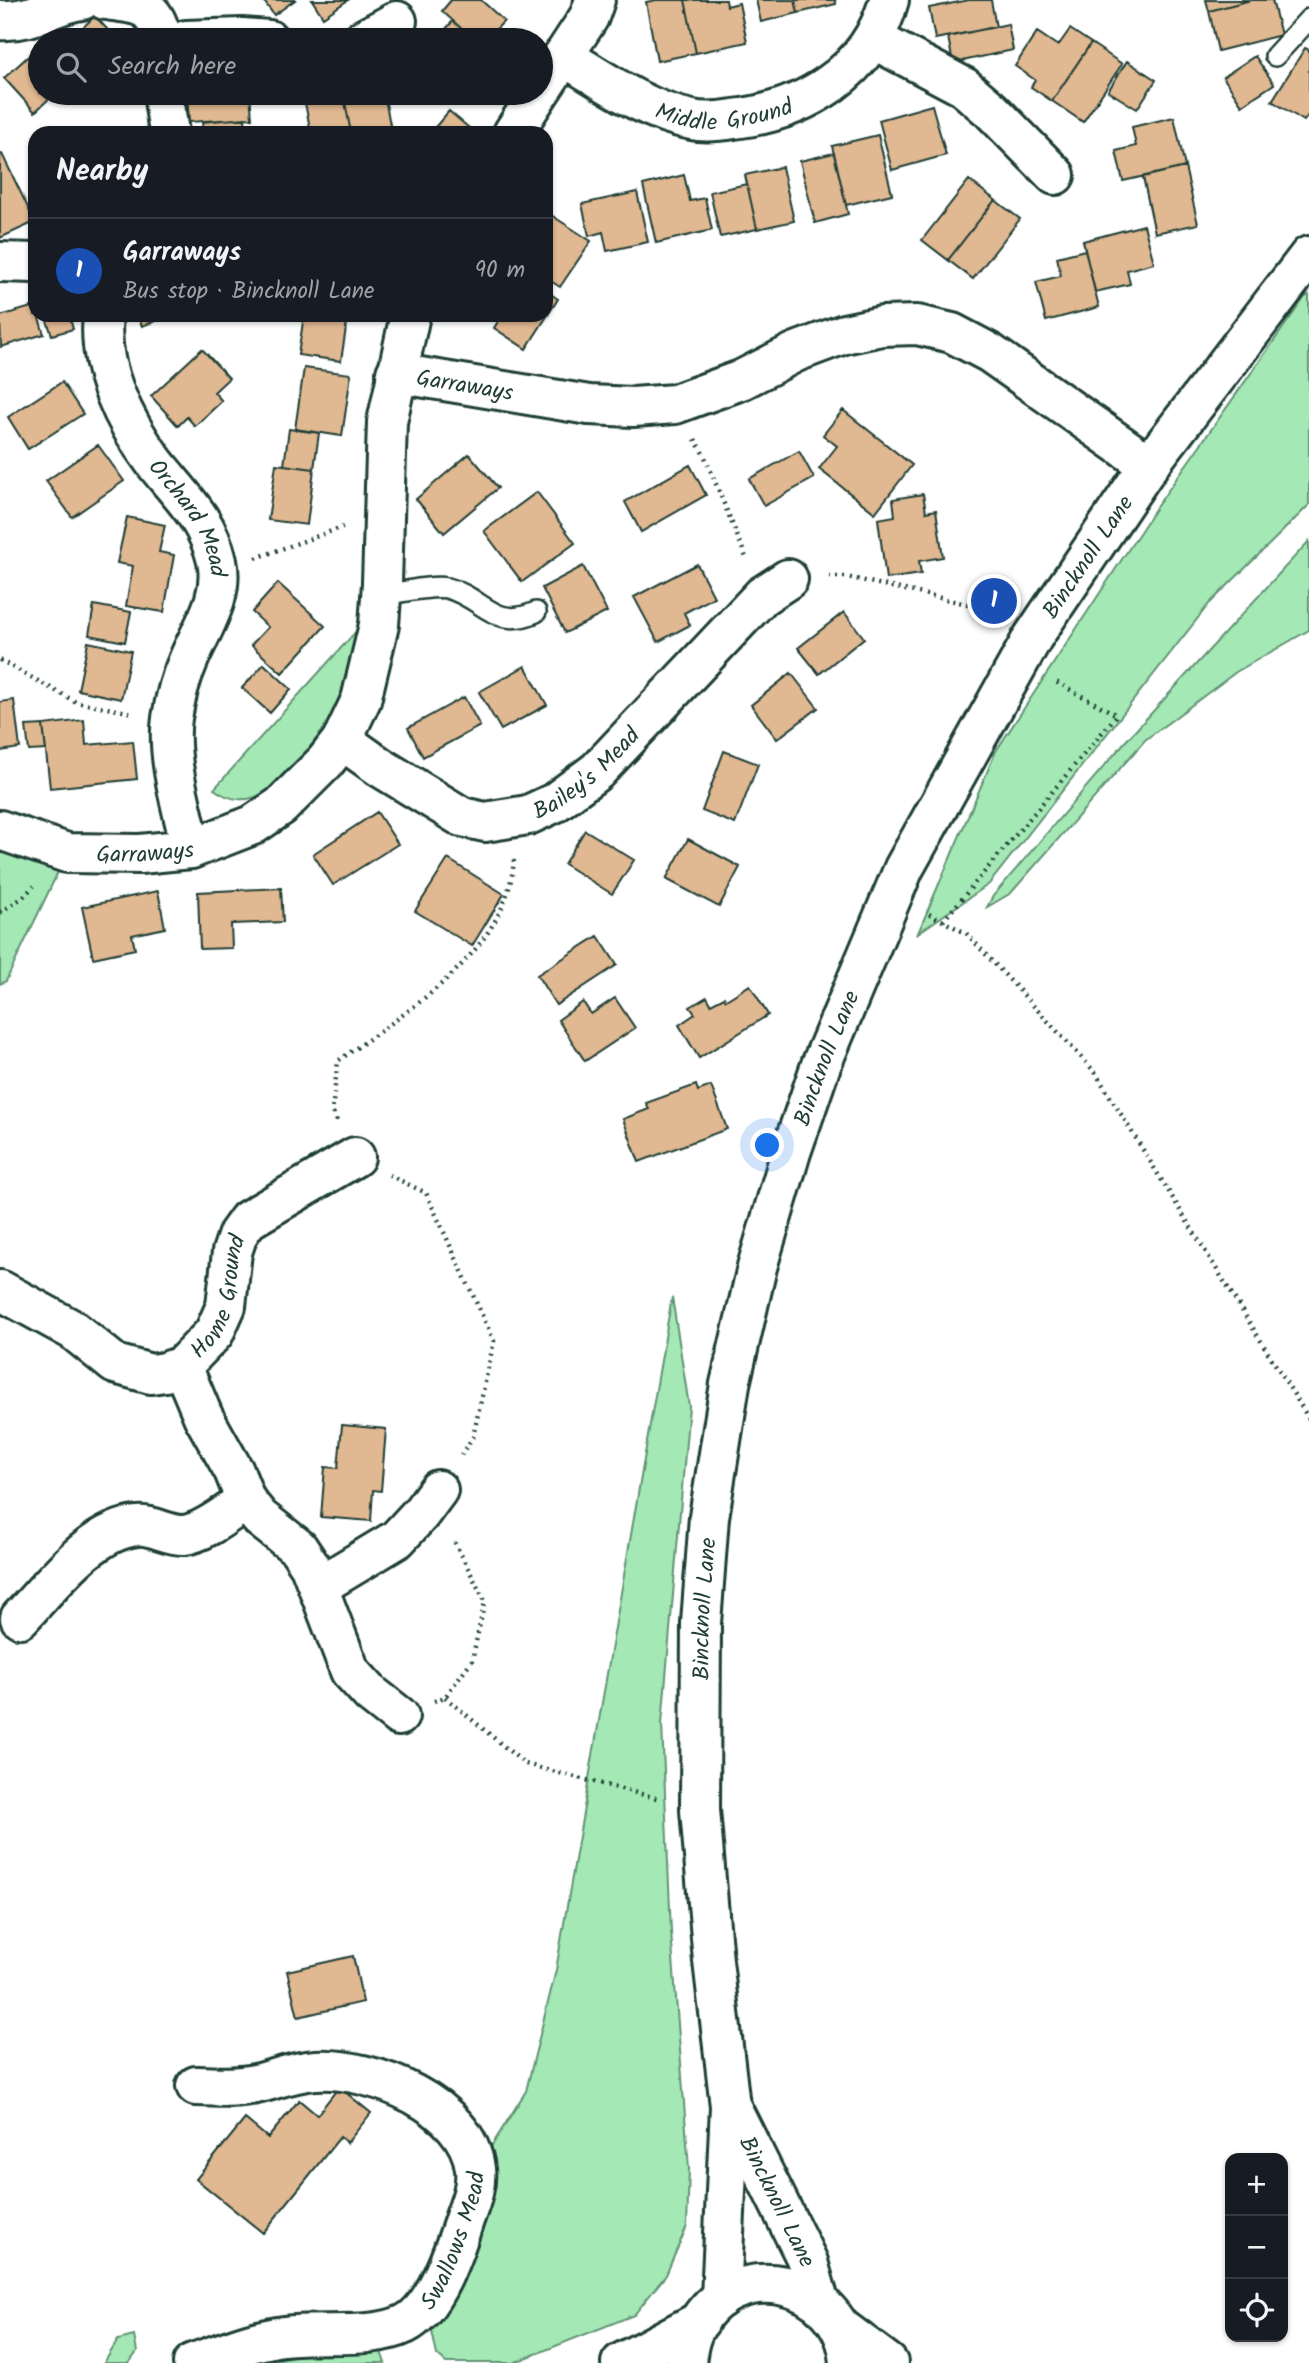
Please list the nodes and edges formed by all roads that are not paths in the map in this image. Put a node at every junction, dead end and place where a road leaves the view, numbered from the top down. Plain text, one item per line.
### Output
1 (82, 0) edge
2 (105, 0) edge
3 (594, 0) edge
4 (889, 0) edge
5 (1309, 19) edge
6 (0, 20) edge
7 (397, 20) dead end
8 (158, 28) edge
9 (383, 28) edge
10 (873, 39) junction
11 (1275, 56) dead end
12 (563, 57) junction
13 (553, 72) edge
14 (165, 105) edge
15 (531, 105) edge
16 (168, 126) edge
17 (518, 126) edge
18 (1055, 175) dead end
19 (1309, 256) edge
20 (0, 262) edge
21 (28, 263) edge
22 (103, 322) edge
23 (408, 322) edge
24 (396, 373) junction
25 (1149, 465) junction
26 (775, 587) road end
27 (382, 595) junction
28 (536, 612) dead end
29 (342, 740) junction
30 (0, 830) edge
31 (191, 849) junction
32 (355, 1157) road end
33 (0, 1290) edge
34 (182, 1366) junction
35 (438, 1490) road end
36 (246, 1501) junction
37 (319, 1586) junction
38 (20, 1618) dead end
39 (399, 1716) road end
40 (196, 2086) dead end
41 (730, 2106) junction
42 (710, 2309) junction
43 (837, 2331) edge
44 (192, 2363) edge
45 (621, 2363) edge
46 (686, 2363) edge
47 (887, 2363) edge

1 - 6 street
2 - 8 street
3 - 12 street
4 - 10 street, Middle Ground
5 - 11 lane
7 - 9 street
10 - 12 street, Middle Ground
10 - 18 street
12 - 13 street
14 - 16 street
15 - 17 street
19 - 25 street, Bincknoll Lane
20 - 21 street
22 - 31 street, Orchard Mead
23 - 24 street, Garraways
24 - 25 street, Garraways
24 - 27 street, Garraways
25 - 41 street, Bincknoll Lane
26 - 29 street, Bailey's Mead
27 - 28 lane
27 - 29 street, Garraways
29 - 31 street, Garraways
30 - 31 street, Garraways
32 - 34 street, Home Ground
33 - 34 street, Home Ground
34 - 36 street, Home Ground
35 - 37 street
36 - 37 street, Home Ground
36 - 38 street
37 - 39 street, Home Ground
40 - 44 street, Swallows Mead
41 - 42 street, Bincknoll Lane
41 - 43 street, Bincknoll Lane
42 - 43 street
42 - 45 street
42 - 46 street, Bincknoll Lane
43 - 47 street

